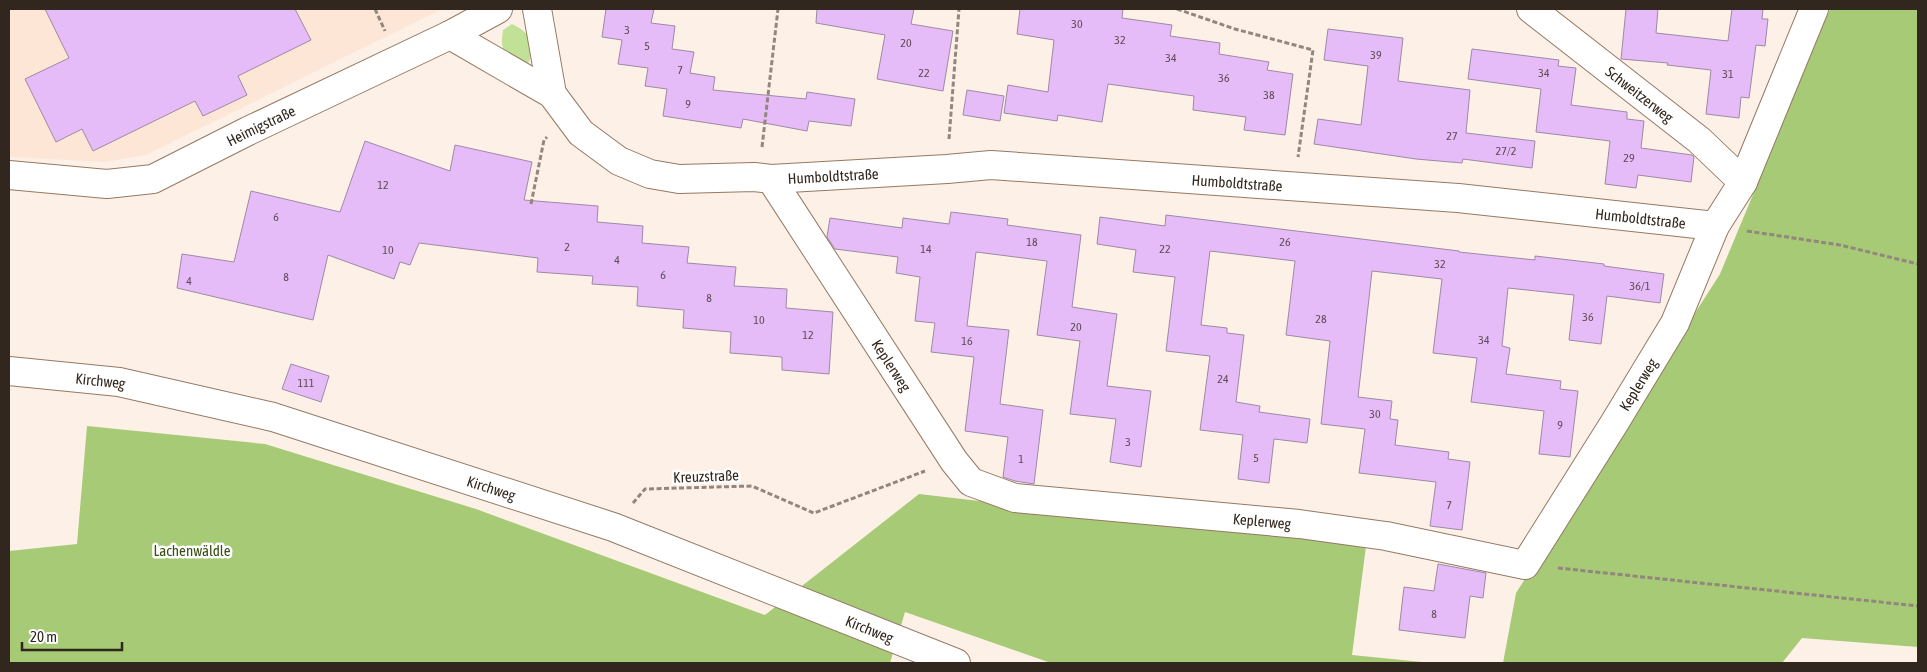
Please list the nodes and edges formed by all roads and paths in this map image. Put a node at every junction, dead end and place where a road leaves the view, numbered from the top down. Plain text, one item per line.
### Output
1 (498, 9) edge
2 (537, 9) edge
3 (778, 9) edge
4 (959, 9) edge
5 (1177, 9) edge
6 (1531, 9) edge
7 (1814, 9) edge
8 (450, 35) junction
9 (552, 94) junction
10 (569, 117) junction
11 (947, 169) junction
12 (9, 175) edge
13 (765, 179) junction
14 (1743, 182) junction
15 (1294, 187) junction
16 (531, 204) dead end
17 (1715, 226) junction
18 (1918, 264) edge
19 (9, 371) edge
20 (954, 461) junction
21 (613, 527) junction
22 (1525, 565) junction
23 (1918, 606) edge
24 (956, 663) edge

1 - 8 street, Heimigstraße
2 - 9 street, Humboldtstraße
3 - 13 path
4 - 11 path
5 - 15 path
6 - 14 street, Schweitzerweg
7 - 14 street
8 - 9 street, Humboldtstraße
8 - 12 street, Heimigstraße
9 - 10 street, Humboldtstraße
10 - 13 street, Humboldtstraße
10 - 16 path
11 - 13 street, Humboldtstraße
11 - 15 street, Humboldtstraße
13 - 20 street, Keplerweg
14 - 17 street
15 - 17 street, Humboldtstraße
17 - 18 path
17 - 22 street, Keplerweg
19 - 21 street, Kirchweg
20 - 21 path, Kreuzstraße
20 - 22 street, Keplerweg
21 - 24 street, Kirchweg
22 - 23 path

